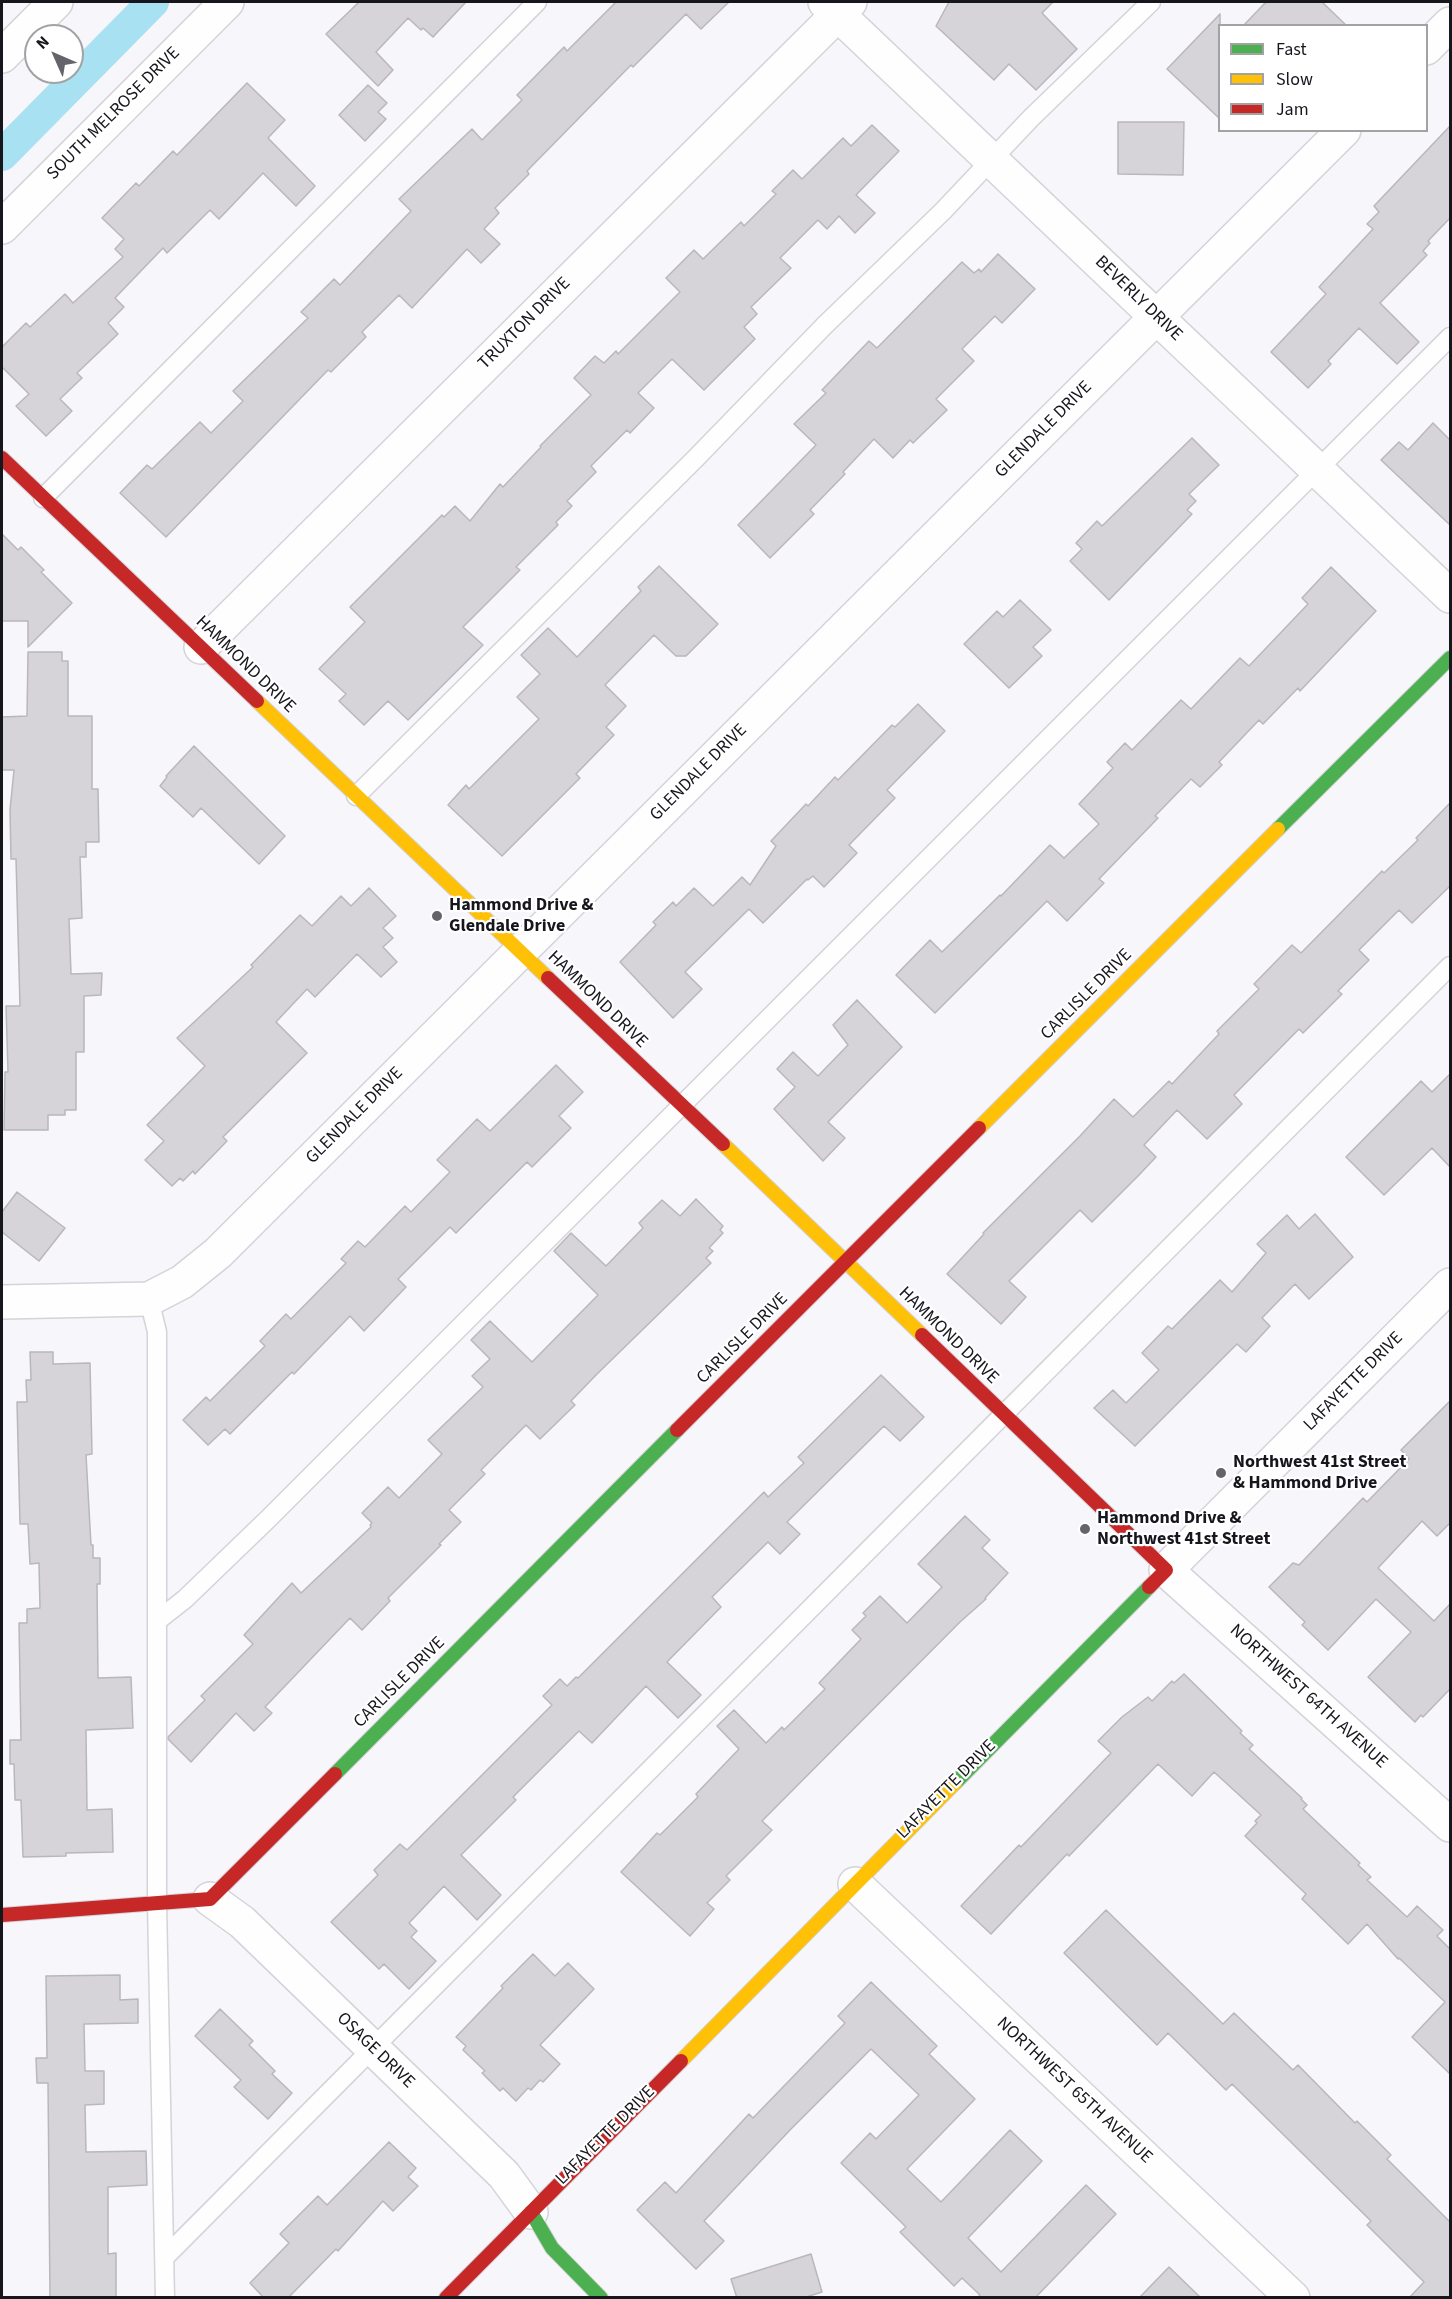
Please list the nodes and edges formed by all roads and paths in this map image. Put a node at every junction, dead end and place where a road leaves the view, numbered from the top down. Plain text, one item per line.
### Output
1 (56, 2) edge
2 (227, 2) edge
3 (537, 2) edge
4 (1151, 2) edge
5 (838, 6) edge
6 (1450, 24) edge
7 (1428, 46) edge
8 (2, 56) edge
9 (1342, 132) edge
10 (992, 160) junction
11 (2, 226) edge
12 (1157, 317) junction
13 (1450, 337) edge
14 (2, 458) edge
15 (1318, 470) junction
16 (43, 498) junction
17 (1450, 596) edge
18 (201, 647) junction
19 (1450, 658) edge
20 (356, 796) junction
21 (520, 951) junction
22 (1450, 966) edge
23 (681, 1106) junction
24 (845, 1261) junction
25 (1450, 1285) edge
26 (149, 1299) junction
27 (2, 1302) edge
28 (1004, 1414) junction
29 (1166, 1570) junction
30 (157, 1621) junction
31 (1445, 1809) edge
32 (855, 1884) junction
33 (210, 1899) junction
34 (157, 1903) junction
35 (2, 1915) edge
36 (372, 2048) junction
37 (531, 2212) junction
38 (165, 2256) junction
39 (165, 2298) edge
40 (446, 2298) edge
41 (601, 2298) edge
42 (1293, 2298) edge

1 - 8 street
2 - 11 street, SOUTH MELROSE DRIVE
3 - 16 lane
4 - 10 lane
5 - 10 street, BEVERLY DRIVE
5 - 18 street, TRUXTON DRIVE
6 - 7 street
9 - 12 street, GLENDALE DRIVE
10 - 12 street, BEVERLY DRIVE
10 - 20 lane
12 - 15 street, BEVERLY DRIVE
12 - 21 street, GLENDALE DRIVE
13 - 15 lane
14 - 16 street, HAMMOND DRIVE
15 - 17 street, BEVERLY DRIVE
15 - 23 lane
16 - 18 street, HAMMOND DRIVE
18 - 20 street, HAMMOND DRIVE
19 - 24 street, CARLISLE DRIVE
20 - 21 street, HAMMOND DRIVE
21 - 23 street, HAMMOND DRIVE
21 - 26 street, GLENDALE DRIVE
22 - 28 lane
23 - 24 street, HAMMOND DRIVE
23 - 30 lane
24 - 28 street, HAMMOND DRIVE
24 - 33 street, CARLISLE DRIVE
25 - 29 street, LAFAYETTE DRIVE
26 - 27 street, GLENDALE DRIVE
26 - 30 lane
28 - 29 street, HAMMOND DRIVE
28 - 36 lane
29 - 31 street, NORTHWEST 64TH AVENUE
29 - 32 street, LAFAYETTE DRIVE
30 - 34 lane
32 - 37 street, LAFAYETTE DRIVE
32 - 42 street, NORTHWEST 65TH AVENUE
33 - 34 street
33 - 36 street, OSAGE DRIVE
34 - 35 street
34 - 38 lane
36 - 37 street, OSAGE DRIVE
36 - 38 lane
37 - 40 street, LAFAYETTE DRIVE
37 - 41 street
38 - 39 lane

